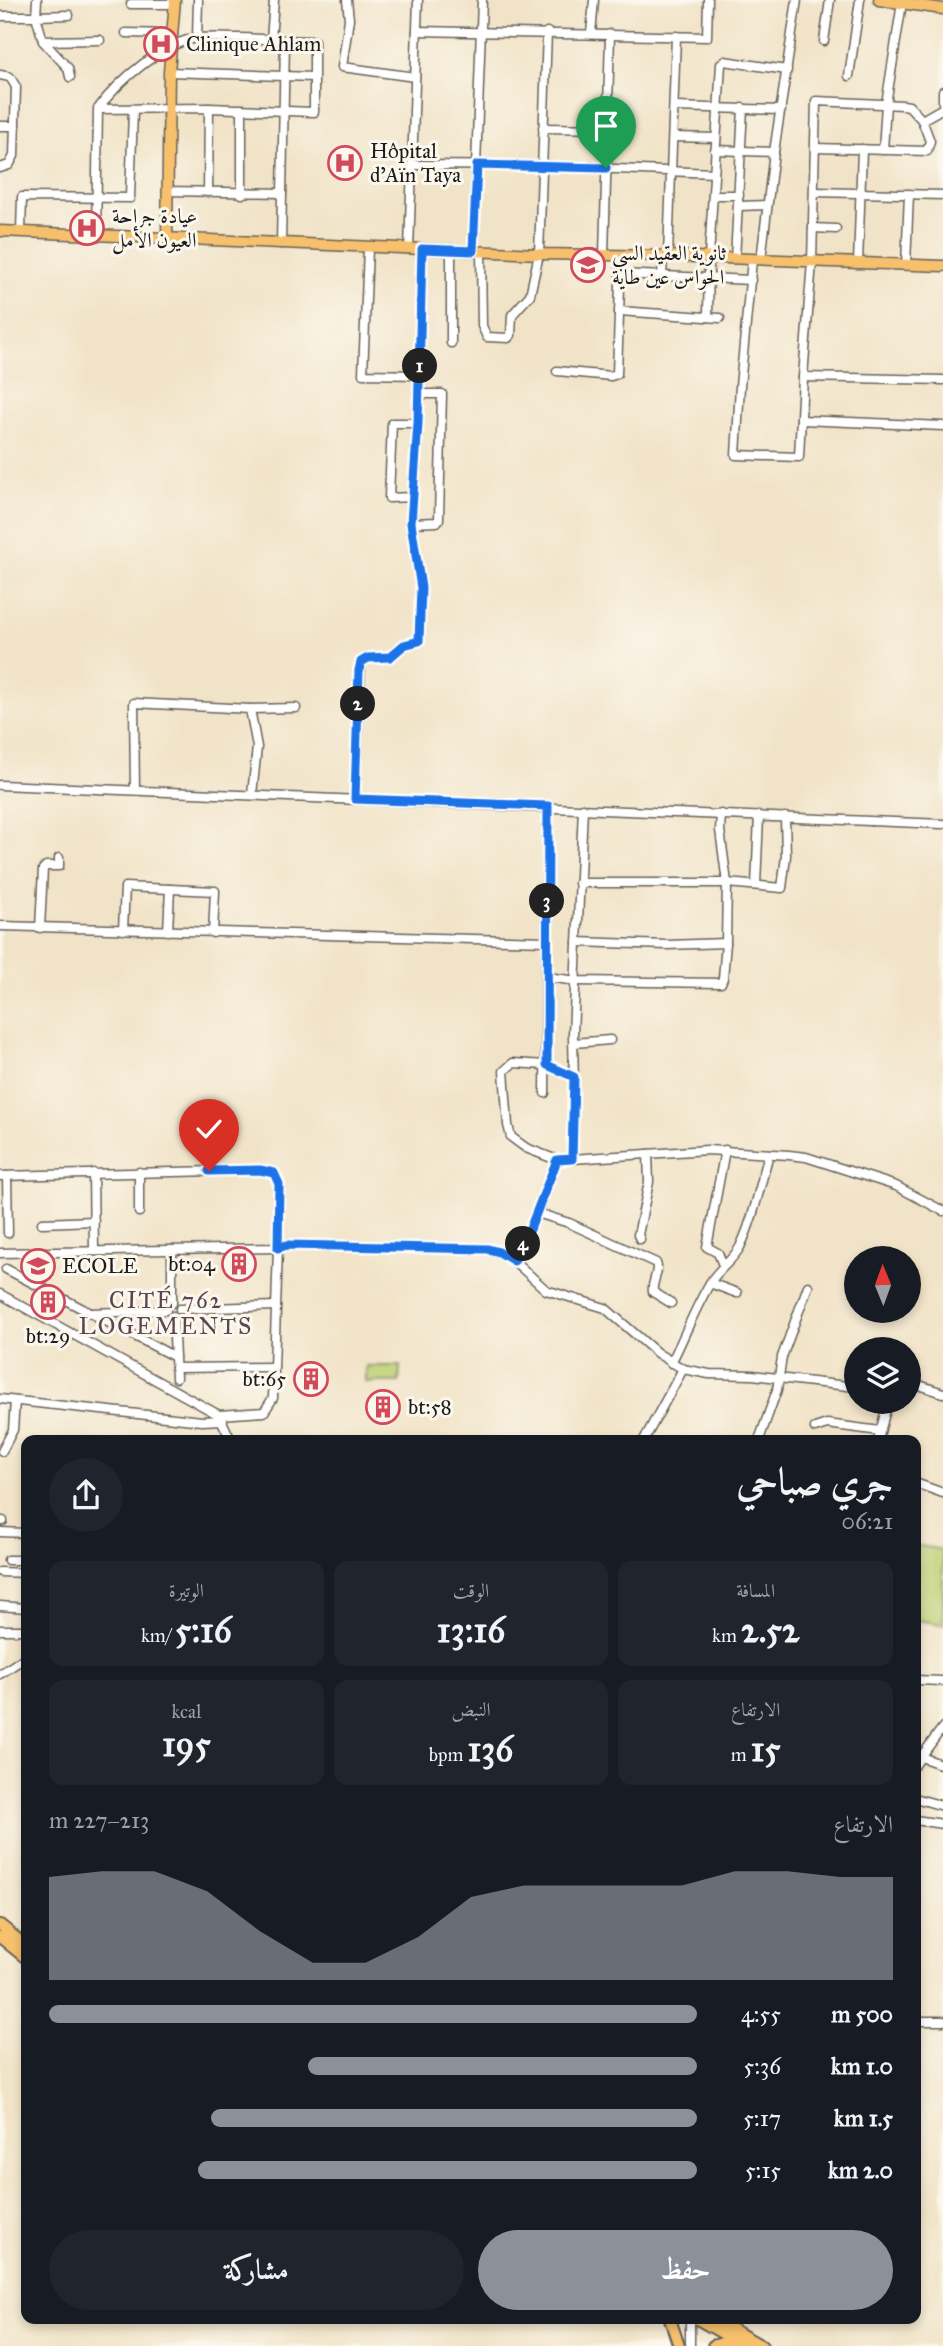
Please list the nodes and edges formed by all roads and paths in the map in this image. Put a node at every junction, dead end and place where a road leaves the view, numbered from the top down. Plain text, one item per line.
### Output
1 (37, 0) edge
2 (198, 0) edge
3 (274, 0) edge
4 (347, 0) edge
5 (418, 0) edge
6 (482, 0) edge
7 (594, 0) edge
8 (708, 0) edge
9 (797, 0) edge
10 (830, 0) edge
11 (860, 0) edge
12 (879, 0) edge
13 (174, 2) edge
14 (909, 3) edge
15 (131, 4) dead end
16 (943, 9) edge
17 (69, 15) dead end
18 (0, 16) edge
19 (36, 16) junction
20 (417, 31) junction
21 (481, 31) junction
22 (547, 32) junction
23 (127, 33) dead end
24 (173, 34) junction
25 (591, 34) junction
26 (610, 34) junction
27 (676, 36) junction
28 (197, 38) junction
29 (100, 40) dead end
30 (271, 40) junction
31 (43, 41) junction
32 (285, 41) junction
33 (824, 41) dead end
34 (173, 47) junction
35 (787, 70) junction
36 (169, 72) junction
37 (0, 75) edge
38 (284, 75) junction
39 (313, 76) junction
40 (849, 76) dead end
41 (70, 77) dead end
42 (415, 77) junction
43 (943, 91) edge
44 (886, 104) junction
45 (943, 105) edge
46 (674, 107) junction
47 (718, 107) junction
48 (169, 108) junction
49 (209, 108) junction
50 (743, 108) junction
51 (98, 109) junction
52 (242, 109) junction
53 (133, 110) junction
54 (283, 110) junction
55 (781, 110) junction
56 (922, 120) junction
57 (0, 126) edge
58 (15, 126) junction
59 (544, 128) junction
60 (608, 129) junction
61 (673, 137) junction
62 (716, 138) junction
63 (815, 148) junction
64 (862, 149) junction
65 (715, 150) junction
66 (741, 150) junction
67 (883, 150) junction
68 (774, 152) junction
69 (412, 164) junction
70 (477, 165) junction
71 (543, 166) junction
72 (0, 168) edge
73 (606, 168) junction
74 (672, 170) junction
75 (714, 173) junction
76 (168, 191) junction
77 (208, 192) junction
78 (814, 192) junction
79 (860, 192) junction
80 (282, 193) junction
81 (242, 194) junction
82 (909, 194) junction
83 (713, 195) junction
84 (739, 195) junction
85 (943, 195) edge
86 (98, 197) junction
87 (767, 205) junction
88 (738, 206) junction
89 (813, 228) junction
90 (836, 229) dead end
91 (0, 231) edge
92 (21, 232) junction
93 (96, 235) junction
94 (167, 238) junction
95 (281, 244) junction
96 (368, 248) junction
97 (409, 249) junction
98 (422, 249) junction
99 (451, 250) junction
100 (477, 251) junction
101 (539, 254) junction
102 (604, 255) junction
103 (621, 255) junction
104 (666, 256) junction
105 (709, 257) junction
106 (735, 258) junction
107 (757, 260) junction
108 (811, 262) junction
109 (858, 264) junction
110 (906, 265) junction
111 (943, 266) edge
112 (620, 274) junction
113 (662, 276) junction
114 (709, 277) junction
115 (751, 280) junction
116 (619, 312) junction
117 (708, 317) junction
118 (720, 318) dead end
119 (452, 343) dead end
120 (557, 371) dead end
121 (419, 375) junction
122 (803, 377) junction
123 (943, 380) edge
124 (418, 394) junction
125 (802, 420) junction
126 (418, 423) junction
127 (943, 426) edge
128 (412, 497) junction
129 (411, 523) junction
130 (296, 708) dead end
131 (250, 709) junction
132 (0, 785) edge
133 (135, 790) junction
134 (252, 795) junction
135 (355, 799) junction
136 (548, 806) junction
137 (583, 808) junction
138 (721, 814) junction
139 (759, 816) junction
140 (785, 817) junction
141 (943, 824) edge
142 (60, 858) dead end
143 (579, 883) junction
144 (727, 883) junction
145 (756, 885) junction
146 (170, 889) junction
147 (0, 926) edge
148 (40, 928) junction
149 (123, 930) junction
150 (168, 931) junction
151 (212, 933) junction
152 (546, 941) junction
153 (577, 942) junction
154 (726, 943) junction
155 (547, 977) junction
156 (577, 981) junction
157 (610, 1040) dead end
158 (574, 1043) junction
159 (547, 1065) junction
160 (574, 1077) junction
161 (545, 1093) dead end
162 (725, 1150) junction
163 (648, 1154) junction
164 (769, 1154) junction
165 (572, 1159) junction
166 (557, 1160) junction
167 (139, 1172) junction
168 (93, 1173) junction
169 (4, 1176) edge
170 (943, 1211) edge
171 (139, 1212) dead end
172 (537, 1213) junction
173 (94, 1221) junction
174 (42, 1223) dead end
175 (8, 1233) dead end
176 (640, 1239) dead end
177 (278, 1248) junction
178 (172, 1250) junction
179 (94, 1251) junction
180 (0, 1253) edge
181 (514, 1261) junction
182 (723, 1265) junction
183 (6, 1269) dead end
184 (710, 1283) junction
185 (808, 1286) dead end
186 (737, 1293) dead end
187 (0, 1294) edge
188 (671, 1303) dead end
189 (275, 1306) junction
190 (173, 1309) junction
191 (91, 1313) junction
192 (175, 1357) junction
193 (671, 1363) junction
194 (274, 1367) junction
195 (175, 1368) junction
196 (683, 1369) junction
197 (176, 1378) dead end
198 (778, 1378) junction
199 (844, 1386) edge
200 (921, 1386) edge
201 (943, 1393) edge
202 (0, 1399) edge
203 (15, 1401) junction
204 (885, 1414) edge
205 (221, 1417) junction
206 (816, 1428) dead end
207 (229, 1435) edge
208 (646, 1435) edge
209 (761, 1435) edge
210 (875, 1435) edge
211 (879, 1435) edge
212 (2, 1451) dead end
213 (921, 1485) edge
214 (943, 1493) edge
215 (0, 1532) edge
216 (21, 1533) edge
217 (8, 1560) dead end
218 (21, 1560) edge
219 (0, 1572) edge
220 (21, 1573) edge
221 (0, 1606) edge
222 (21, 1608) edge
223 (0, 1630) edge
224 (21, 1630) edge
225 (21, 1660) edge
226 (0, 1674) edge
227 (921, 1680) edge
228 (943, 1681) edge
229 (943, 1727) edge
230 (921, 1757) edge
231 (921, 1761) edge
232 (943, 1765) edge
233 (921, 1800) edge
234 (943, 1806) edge
235 (921, 1821) edge
236 (943, 1824) edge
237 (0, 1925) edge
238 (0, 1937) edge
239 (21, 1942) edge
240 (21, 1954) edge
241 (921, 2021) edge
242 (943, 2021) edge
243 (672, 2324) edge
244 (693, 2324) edge
245 (701, 2324) edge
246 (724, 2324) edge
247 (731, 2324) edge
248 (739, 2333) junction
249 (679, 2346) edge
250 (690, 2346) edge
251 (713, 2346) edge
252 (735, 2346) edge
253 (745, 2346) edge
254 (762, 2346) edge

1 - 19 street
2 - 28 street
3 - 30 street
4 - 42 street
5 - 20 street
6 - 21 street
7 - 25 street
8 - 27 street
9 - 35 street
10 - 33 street
11 - 40 street
12 - 14 main road
13 - 15 street
13 - 24 main road
14 - 16 main road
14 - 44 street
17 - 19 street
18 - 19 street
19 - 31 street
20 - 21 street
20 - 42 street
21 - 22 street
21 - 70 street
22 - 25 street
22 - 59 street
23 - 24 street
24 - 34 main road
25 - 26 street
26 - 27 street
26 - 60 street
27 - 46 street
28 - 30 street
28 - 34 street
29 - 31 street
30 - 32 street
31 - 41 street
32 - 38 street
32 - 39 street
34 - 36 main road
34 - 51 street
35 - 47 street
35 - 55 street
36 - 38 street
36 - 48 main road
37 - 58 street
38 - 39 street
38 - 54 street
39 - 54 street
42 - 69 street
43 - 45 street
44 - 56 street
44 - 63 street
44 - 67 street
45 - 56 street
46 - 47 street
46 - 61 street
47 - 50 street
47 - 62 street
48 - 49 street
48 - 53 street
48 - 76 main road
49 - 52 street
49 - 77 street
50 - 55 street
50 - 66 street
51 - 53 street
51 - 86 street
52 - 54 street
52 - 81 street
53 - 86 street
54 - 80 street
55 - 68 street
56 - 67 street
57 - 58 street
58 - 72 street
59 - 60 street
59 - 71 street
60 - 73 street
61 - 62 street
61 - 74 street
62 - 65 street
63 - 64 street
63 - 78 street
64 - 67 street
64 - 79 street
65 - 66 street
65 - 75 street
66 - 68 street
66 - 84 street
68 - 87 street
69 - 70 street
69 - 97 street
70 - 71 street
70 - 100 street
71 - 73 street
71 - 101 street
73 - 74 street
73 - 102 street
74 - 75 street
74 - 104 street
75 - 83 street
76 - 77 street
76 - 94 main road
77 - 81 street
78 - 79 street
78 - 89 street
79 - 82 street
79 - 109 street
80 - 81 street
80 - 95 street
82 - 85 street
82 - 110 street
83 - 84 street
83 - 105 street
84 - 88 street
86 - 92 street
86 - 93 street
87 - 88 street
87 - 107 street
88 - 106 street
89 - 90 street
89 - 108 street
91 - 92 main road
92 - 93 main road
93 - 94 main road
94 - 95 main road
95 - 96 main road
96 - 97 main road
96 - 121 street
97 - 98 main road
98 - 99 main road
98 - 121 street
99 - 100 main road
99 - 119 street
100 - 101 main road
100 - 101 street
101 - 102 main road
102 - 103 main road
103 - 104 main road
103 - 112 street
104 - 105 main road
104 - 113 street
105 - 106 main road
105 - 114 street
106 - 107 main road
107 - 108 main road
107 - 115 street
108 - 109 main road
108 - 122 street
109 - 110 main road
110 - 111 main road
112 - 113 street
112 - 116 street
113 - 114 street
114 - 115 street
114 - 117 street
115 - 125 street
116 - 117 street
116 - 120 street
117 - 118 street
121 - 124 street
122 - 123 street
122 - 125 street
124 - 126 street
124 - 129 street
125 - 127 street
126 - 128 street
126 - 128 street
128 - 129 street
129 - 135 street
130 - 131 street
131 - 133 street
131 - 134 street
132 - 133 street
133 - 134 street
134 - 135 street
135 - 136 street
136 - 137 street
136 - 152 street
137 - 138 street
137 - 143 street
138 - 139 street
138 - 144 street
139 - 140 street
139 - 145 street
140 - 141 street
140 - 145 street
142 - 148 street
143 - 144 street
143 - 153 street
144 - 145 street
144 - 154 street
146 - 149 street
146 - 150 street
146 - 151 street
147 - 148 street
148 - 149 street
149 - 150 street
150 - 151 street
151 - 152 street
152 - 155 street
153 - 154 street
153 - 156 street
154 - 156 street
155 - 156 street
155 - 159 street
156 - 158 street
157 - 158 street
158 - 160 street
159 - 160 street
159 - 161 street
159 - 166 street
160 - 165 street
162 - 163 street
162 - 164 street
162 - 182 street
163 - 165 street
163 - 176 street
164 - 170 street
164 - 182 street
165 - 166 street
166 - 172 street
167 - 168 street
167 - 171 street
167 - 177 street
168 - 169 street
168 - 173 street
169 - 175 street
172 - 181 street
172 - 188 street
173 - 174 street
173 - 179 street
177 - 178 street
177 - 181 street
177 - 189 street
178 - 179 street
178 - 190 street
179 - 180 street
181 - 193 street
182 - 184 street
183 - 191 street
184 - 186 street
184 - 193 street
185 - 198 street
187 - 205 street
189 - 190 street
189 - 194 street
190 - 191 street
190 - 192 street
191 - 192 street
192 - 195 street
193 - 196 street
194 - 195 street
194 - 205 street
195 - 197 street
196 - 198 street
196 - 208 street
198 - 199 street
198 - 209 street
200 - 201 street
202 - 203 street
203 - 205 street
203 - 212 street
204 - 211 street
205 - 207 street
206 - 210 street
213 - 214 street
215 - 216 street
217 - 218 street
219 - 220 street
221 - 222 street
223 - 224 street
225 - 226 street
227 - 228 street
229 - 230 street
231 - 232 street
233 - 234 street
235 - 236 street
237 - 239 highway
238 - 240 highway
241 - 242 street
243 - 249 highway
244 - 250 street
245 - 253 highway
246 - 248 highway
247 - 248 highway
248 - 254 highway
251 - 252 highway

